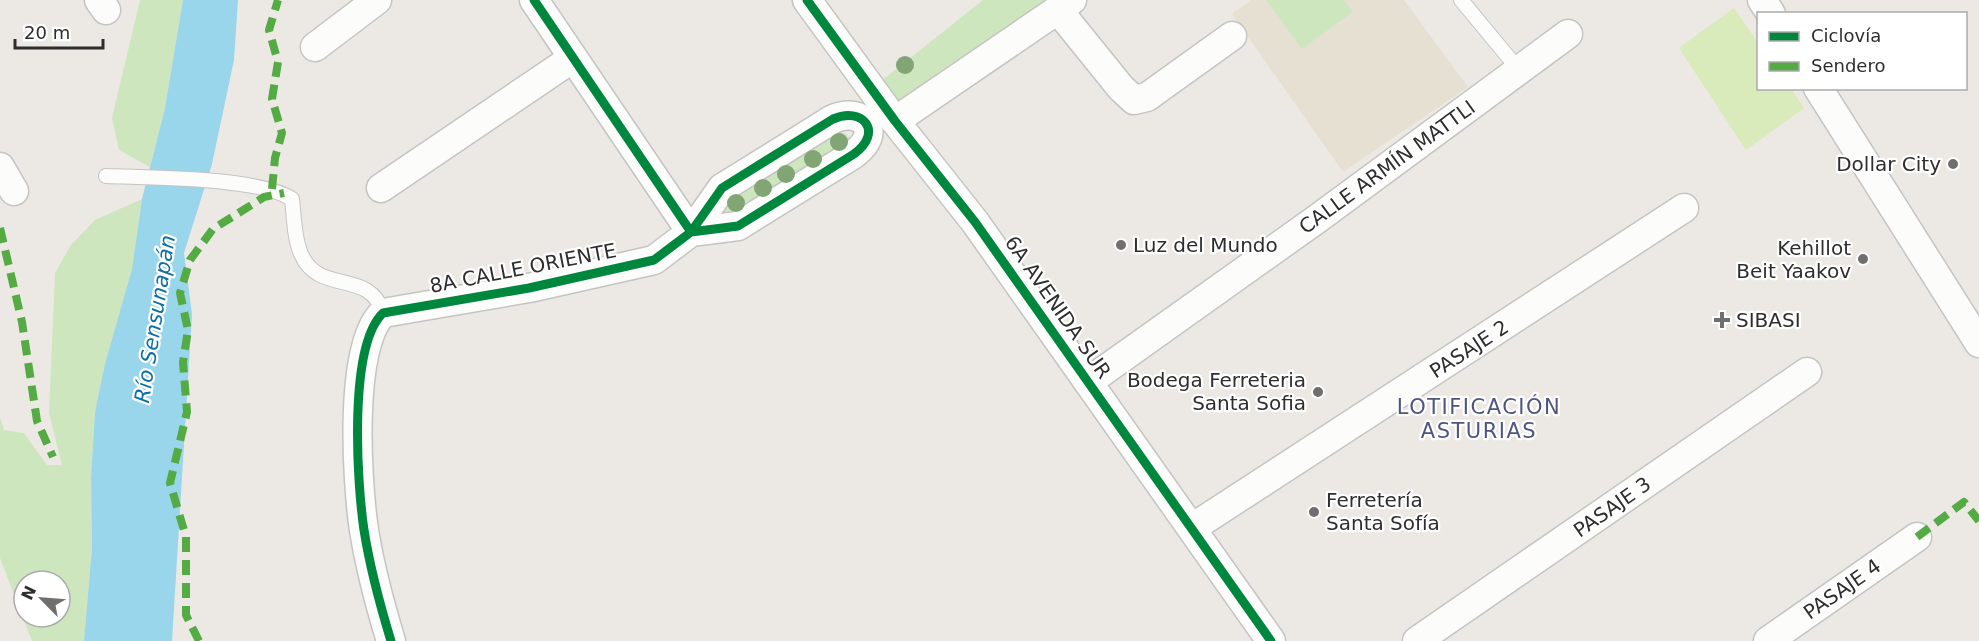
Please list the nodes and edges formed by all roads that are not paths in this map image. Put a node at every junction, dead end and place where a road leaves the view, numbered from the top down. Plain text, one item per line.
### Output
1 (377, 0) edge
2 (534, 0) edge
3 (807, 0) edge
4 (1461, 0) edge
5 (1065, 5) edge
6 (1568, 34) dead end
7 (1232, 36) dead end
8 (315, 47) dead end
9 (573, 58) junction
10 (1519, 70) junction
11 (1819, 90) edge
12 (883, 118) junction
13 (106, 176) dead end
14 (381, 188) dead end
15 (1684, 208) dead end
16 (691, 232) junction
17 (383, 313) junction
18 (1979, 343) edge
19 (1807, 372) dead end
20 (1088, 382) junction
21 (1192, 528) junction
22 (1917, 537) dead end
23 (391, 641) edge
24 (1271, 641) edge
25 (1417, 641) edge
26 (1768, 641) edge

1 - 8 street
2 - 9 street
3 - 12 street, 6A AVENIDA SUR
4 - 10 lane
5 - 7 street
5 - 12 street
6 - 10 street, CALLE ARMÍN MATTLI
9 - 14 street
9 - 16 street
10 - 20 street, CALLE ARMÍN MATTLI
11 - 18 street
12 - 16 street, 8A CALLE ORIENTE
12 - 16 street, 8A CALLE ORIENTE
12 - 20 street, 6A AVENIDA SUR
13 - 17 lane
15 - 21 street, PASAJE 2
16 - 17 street, 8A CALLE ORIENTE
17 - 23 street
19 - 25 street, PASAJE 3
20 - 21 street, 6A AVENIDA SUR
21 - 24 street, 6A AVENIDA SUR
22 - 26 street, PASAJE 4

